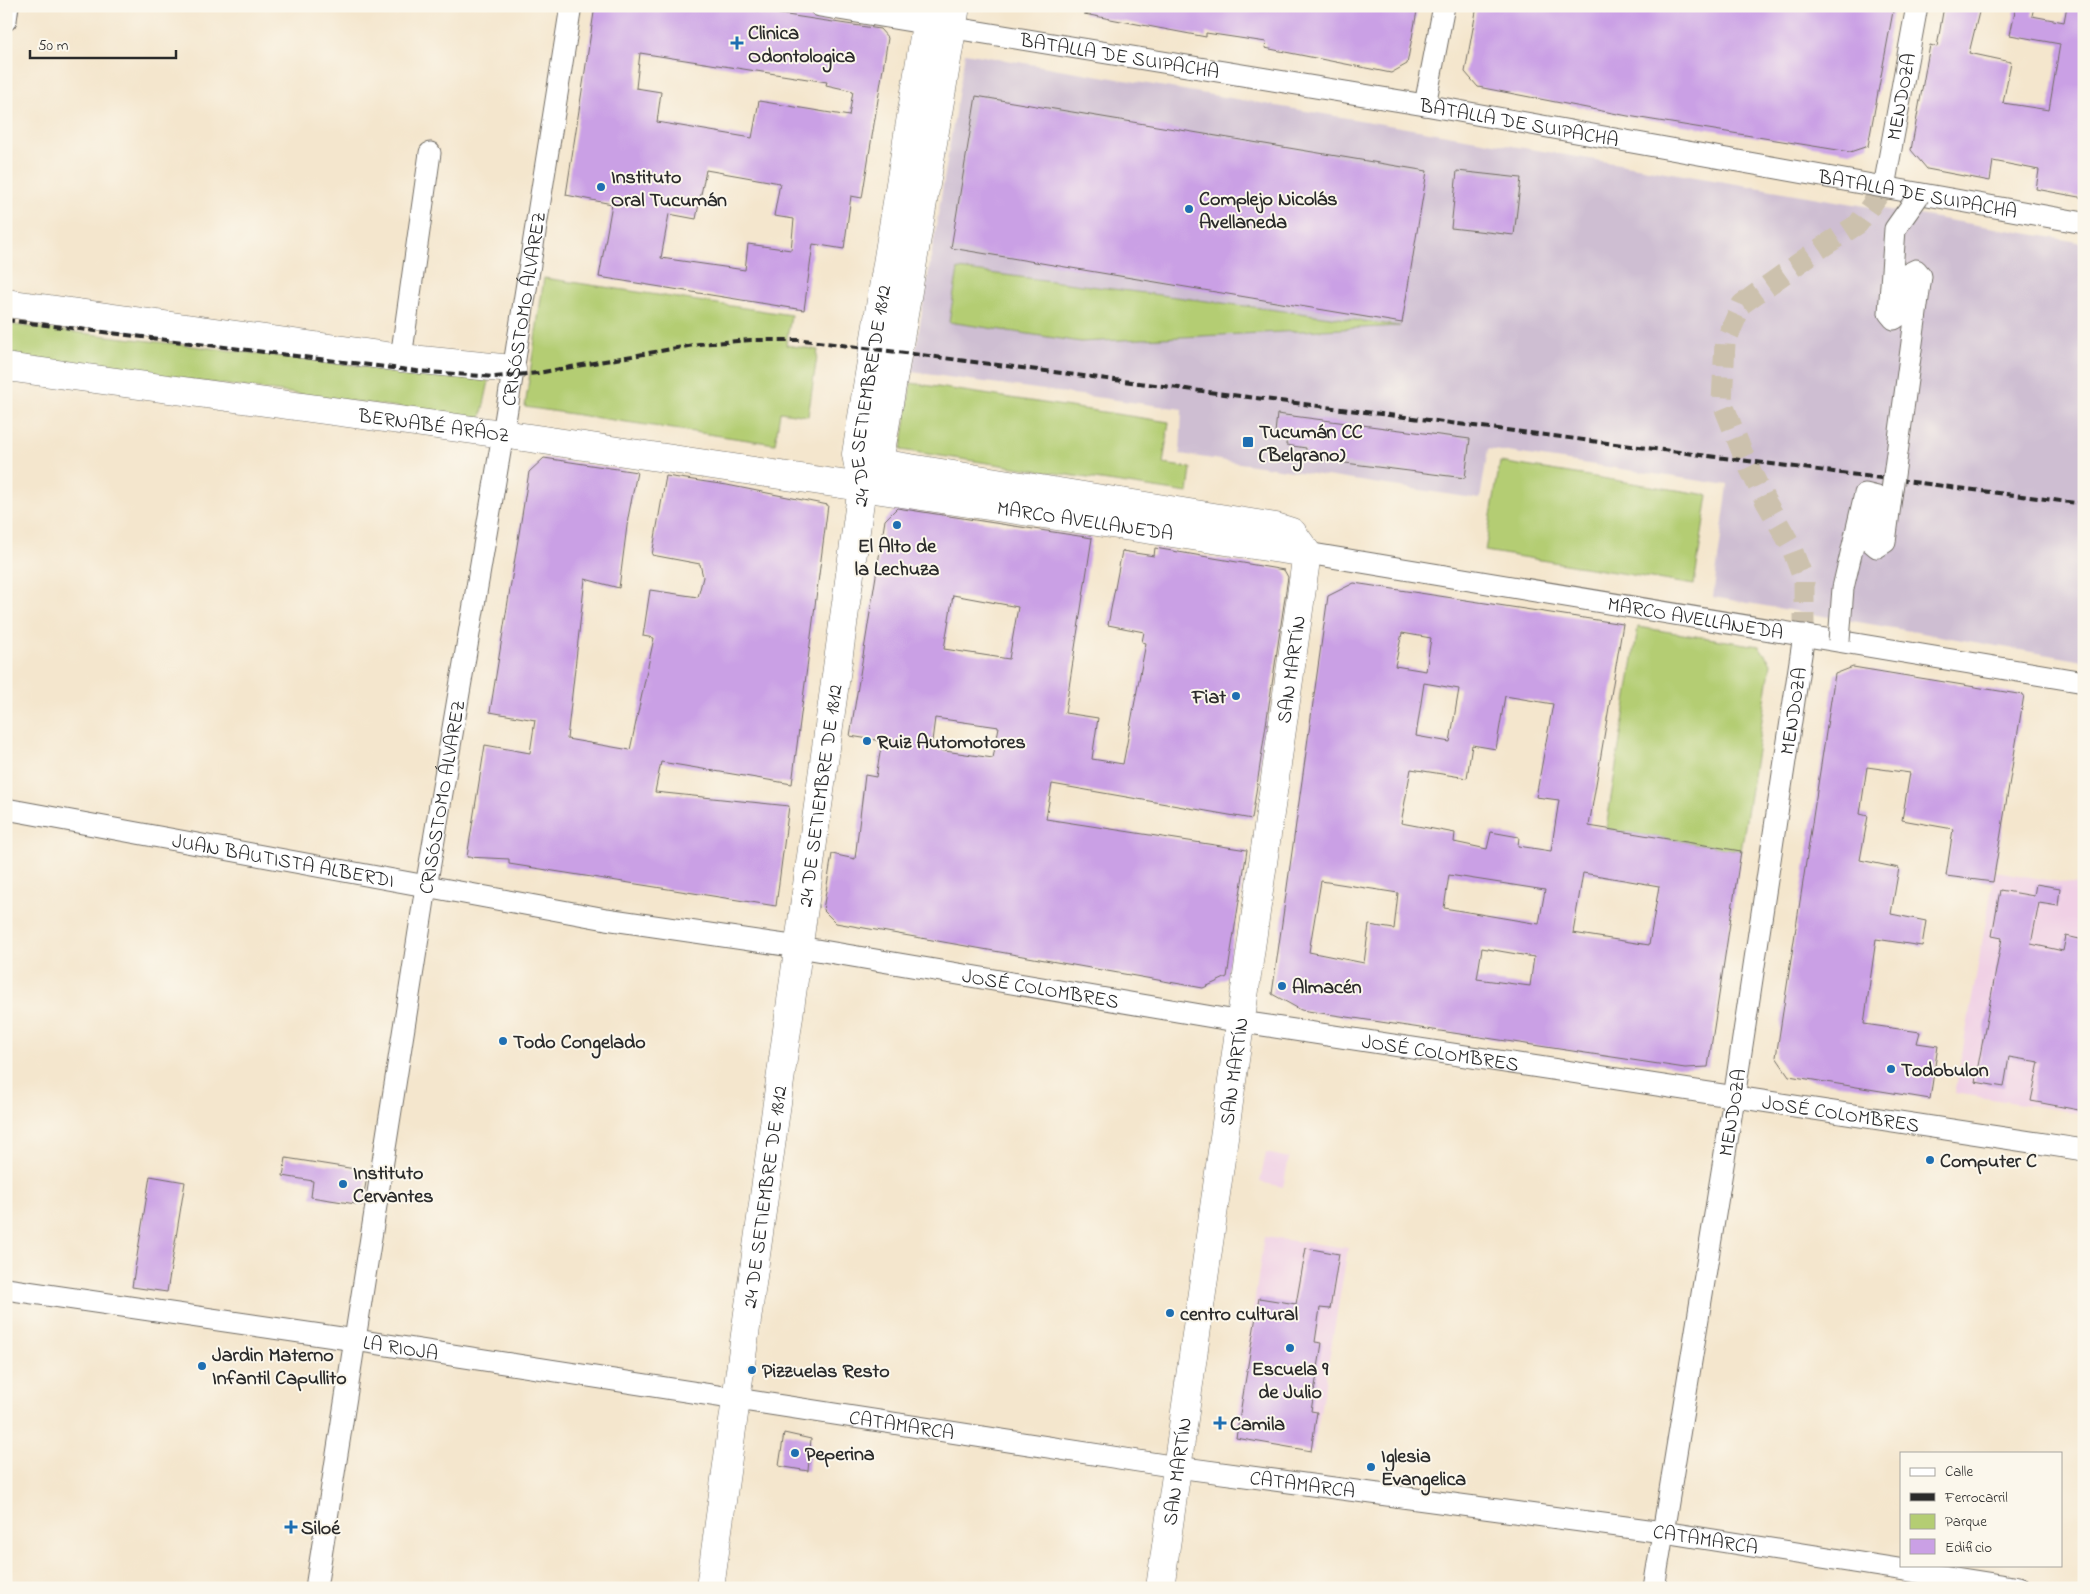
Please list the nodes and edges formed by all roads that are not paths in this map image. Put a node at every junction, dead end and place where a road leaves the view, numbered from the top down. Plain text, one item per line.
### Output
1 (8, 6) edge
2 (571, 6) edge
3 (820, 6) edge
4 (1444, 6) edge
5 (1917, 6) edge
6 (928, 14) edge
7 (955, 16) edge
8 (6, 20) edge
9 (1425, 105) junction
10 (430, 153) dead end
11 (1884, 187) junction
12 (1919, 195) junction
13 (2084, 223) edge
14 (6, 303) edge
15 (400, 358) junction
16 (6, 367) edge
17 (512, 369) junction
18 (503, 434) junction
19 (879, 463) junction
20 (862, 486) junction
21 (1307, 553) junction
22 (1804, 635) junction
23 (1839, 641) junction
24 (2084, 682) edge
25 (6, 809) edge
26 (426, 887) junction
27 (799, 947) junction
28 (1242, 1022) junction
29 (1734, 1098) junction
30 (2084, 1150) edge
31 (6, 1290) edge
32 (354, 1340) junction
33 (736, 1399) junction
34 (1177, 1467) junction
35 (1663, 1532) junction
36 (316, 1588) edge
37 (710, 1588) edge
38 (1160, 1588) edge
39 (1654, 1588) edge
40 (2019, 1588) edge

1 - 8 street
2 - 17 street, CRISÓSTOMO ÁLVAREZ
3 - 6 street, BATALLA DE SUIPACHA
4 - 9 street
5 - 11 street, MENDOZA
6 - 7 street, BATALLA DE SUIPACHA
6 - 20 main road, 24 DE SETIEMBRE DE 1812
7 - 9 street, BATALLA DE SUIPACHA
7 - 19 main road, 24 DE SETIEMBRE DE 1812
9 - 11 street, BATALLA DE SUIPACHA
10 - 15 street
11 - 12 street, BATALLA DE SUIPACHA
12 - 13 street, BATALLA DE SUIPACHA
12 - 23 street, bridge
14 - 15 main road
15 - 17 main road
16 - 18 main road, BERNABÉ ARÁOZ
17 - 18 street, CRISÓSTOMO ÁLVAREZ
18 - 20 main road, BERNABÉ ARÁOZ
18 - 26 street, CRISÓSTOMO ÁLVAREZ
19 - 20 main road
19 - 21 main road, MARCO AVELLANEDA
20 - 21 main road, MARCO AVELLANEDA
20 - 27 main road, 24 DE SETIEMBRE DE 1812
21 - 22 street, MARCO AVELLANEDA
21 - 28 main road, SAN MARTÍN
22 - 23 street, MARCO AVELLANEDA
22 - 29 street, MENDOZA
23 - 24 street, MARCO AVELLANEDA
25 - 26 street, JUAN BAUTISTA ALBERDI
26 - 27 street, JUAN BAUTISTA ALBERDI
26 - 32 street, CRISÓSTOMO ÁLVAREZ
27 - 28 street, JOSÉ COLOMBRES
27 - 33 main road, 24 DE SETIEMBRE DE 1812
28 - 29 street, JOSÉ COLOMBRES
28 - 34 main road, SAN MARTÍN
29 - 30 street, JOSÉ COLOMBRES
29 - 35 street, MENDOZA
31 - 32 street, LA RIOJA
32 - 33 street, LA RIOJA
32 - 36 street, CRISÓSTOMO ÁLVAREZ
33 - 34 street, CATAMARCA
33 - 37 main road, 24 DE SETIEMBRE DE 1812
34 - 35 street, CATAMARCA
34 - 38 main road, SAN MARTÍN
35 - 39 street, MENDOZA
35 - 40 street, CATAMARCA

